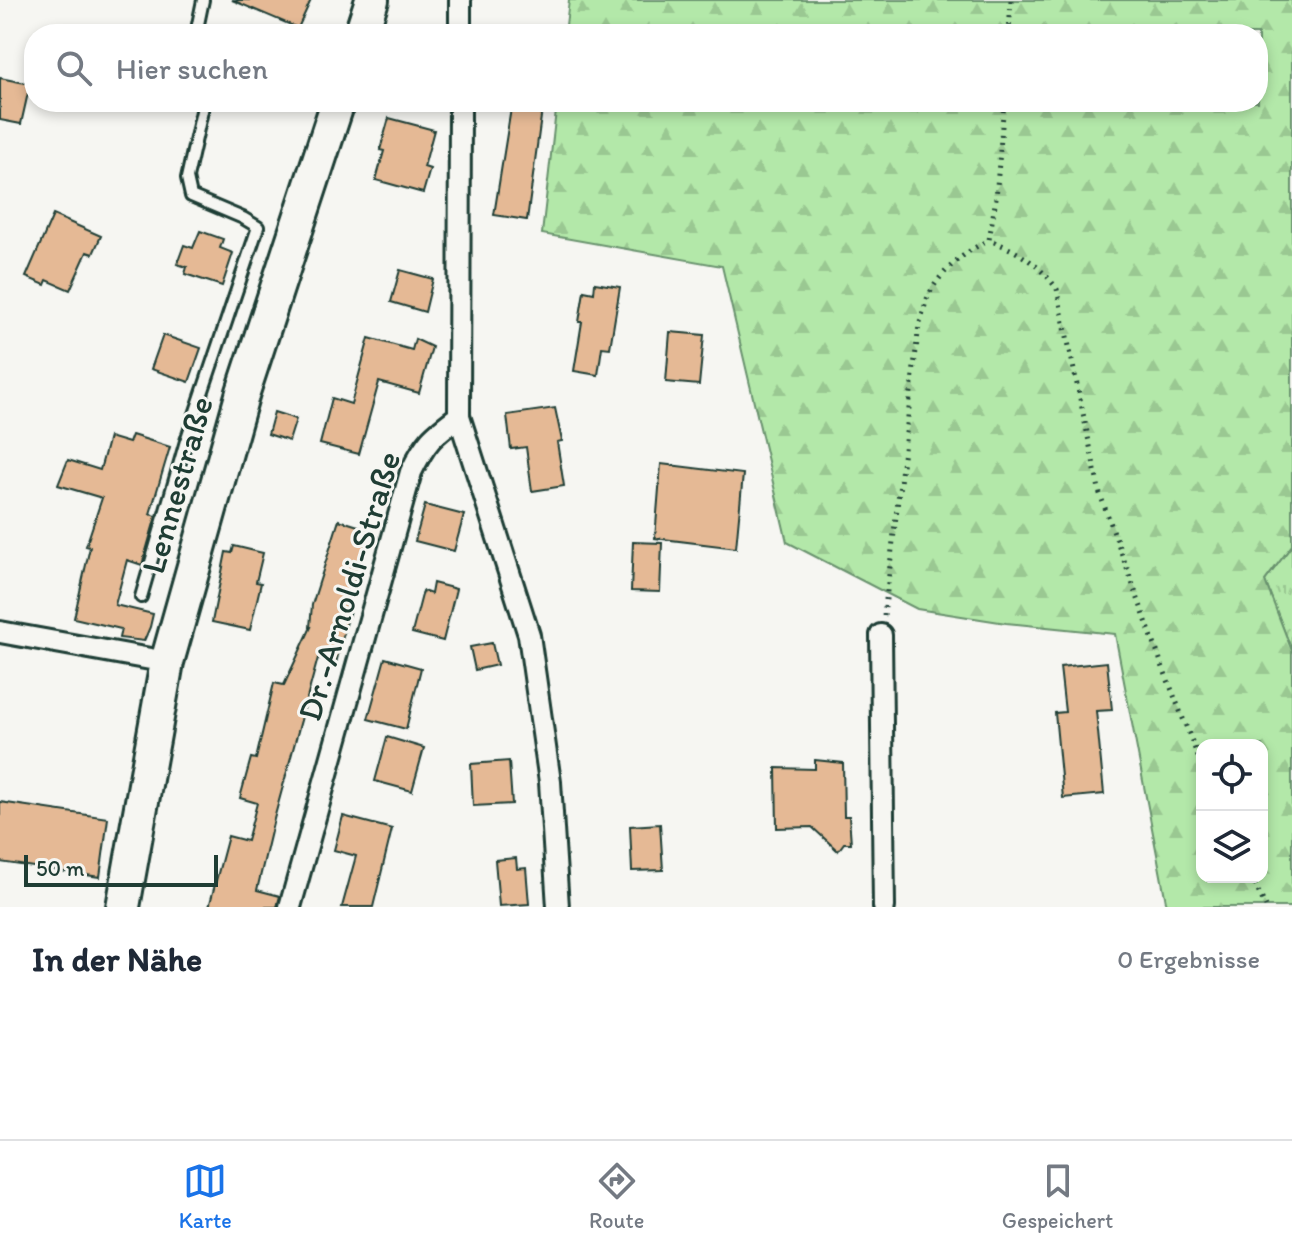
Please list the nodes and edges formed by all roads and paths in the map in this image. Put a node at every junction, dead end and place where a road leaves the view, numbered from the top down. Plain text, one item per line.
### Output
1 (203, 0) edge
2 (372, 0) edge
3 (460, 0) edge
4 (1011, 0) edge
5 (198, 24) edge
6 (364, 24) edge
7 (460, 24) edge
8 (1010, 24) edge
9 (202, 112) edge
10 (335, 112) edge
11 (460, 112) edge
12 (1003, 112) edge
13 (989, 240) junction
14 (459, 416) junction
15 (141, 597) dead end
16 (0, 632) edge
17 (881, 635) joint
18 (167, 662) junction
19 (1196, 751) edge
20 (1254, 883) edge
21 (124, 902) edge
22 (290, 907) edge
23 (558, 907) edge
24 (884, 907) edge
25 (1266, 907) edge

1 - 5 lane
2 - 6 main road
3 - 7 street
4 - 8 path
9 - 15 lane, Lennestraße
10 - 18 main road, Lennestraße
11 - 14 street
12 - 13 path
13 - 17 path
13 - 19 path
14 - 22 street, Dr.-Arnoldi-Straße
14 - 23 street
16 - 18 street
17 - 24 street
18 - 21 main road, Lennestraße
20 - 25 path

